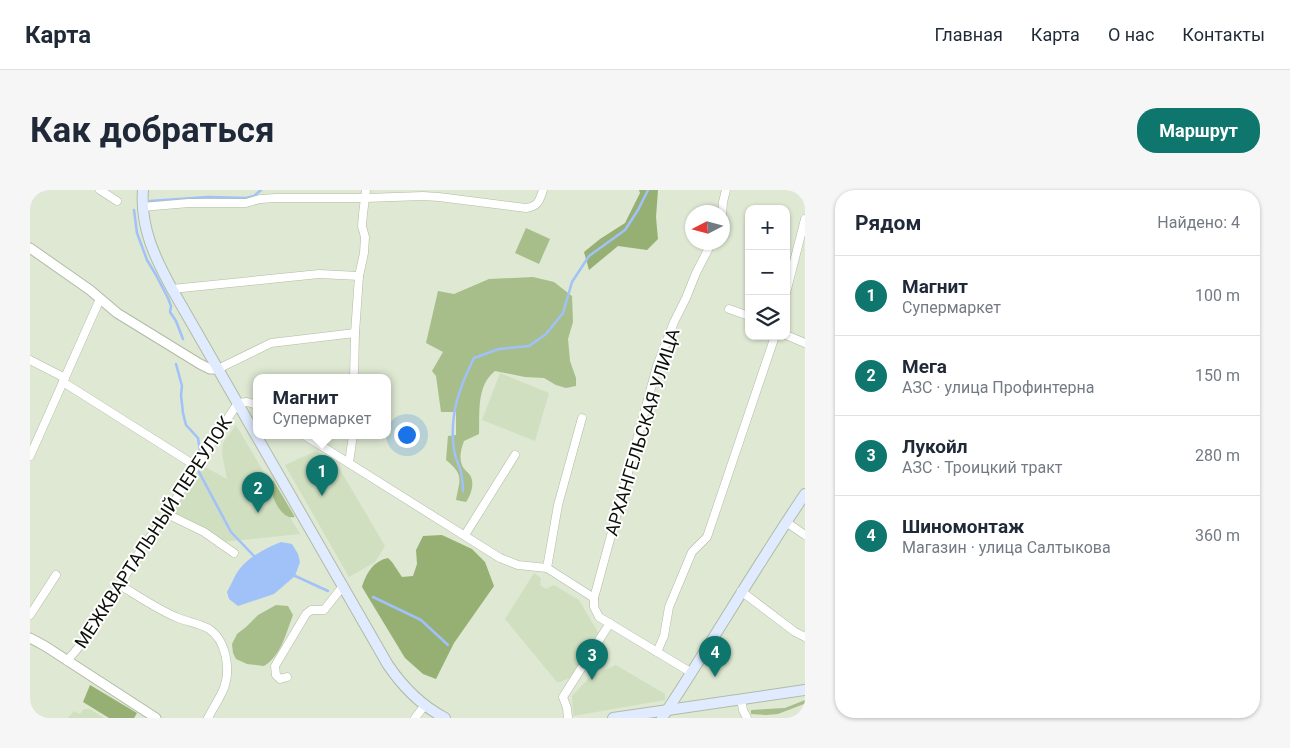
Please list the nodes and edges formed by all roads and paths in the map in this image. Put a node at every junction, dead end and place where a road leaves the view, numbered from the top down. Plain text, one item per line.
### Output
1 (100, 190) edge
2 (143, 190) edge
3 (543, 190) edge
4 (726, 190) edge
5 (366, 194) edge
6 (117, 201) dead end
7 (723, 205) edge
8 (142, 207) junction
9 (805, 219) edge
10 (30, 248) edge
11 (708, 250) edge
12 (359, 276) junction
13 (790, 277) edge
14 (172, 289) junction
15 (100, 299) junction
16 (729, 309) dead end
17 (745, 315) edge
18 (355, 333) junction
19 (790, 337) edge
20 (774, 340) edge
21 (805, 343) edge
22 (30, 360) edge
23 (218, 369) junction
24 (354, 374) edge
25 (64, 380) junction
26 (238, 403) junction
27 (253, 404) edge
28 (582, 418) dead end
29 (253, 429) edge
30 (259, 439) edge
31 (310, 439) edge
32 (352, 439) edge
33 (515, 455) dead end
34 (30, 456) edge
35 (349, 463) junction
36 (196, 466) junction
37 (805, 494) edge
38 (167, 514) junction
39 (786, 522) junction
40 (805, 535) edge
41 (465, 536) junction
42 (234, 553) dead end
43 (547, 568) junction
44 (56, 575) dead end
45 (120, 585) junction
46 (343, 586) junction
47 (741, 591) junction
48 (594, 598) junction
49 (30, 616) edge
50 (610, 623) junction
51 (30, 638) edge
52 (805, 638) edge
53 (657, 652) junction
54 (67, 661) junction
55 (692, 673) junction
56 (287, 677) dead end
57 (805, 690) edge
58 (741, 699) junction
59 (425, 705) junction
60 (664, 714) edge
61 (156, 718) edge
62 (208, 718) edge
63 (415, 718) edge
64 (445, 718) edge
65 (568, 718) edge
66 (613, 718) edge
67 (747, 718) edge

1 - 6 street
2 - 8 main road
3 - 5 street
4 - 7 street
5 - 8 street
5 - 12 street
8 - 14 main road
9 - 13 street
10 - 15 street
11 - 48 street, АРХАНГЕЛЬСКАЯ УЛИЦА
12 - 14 street
12 - 18 street
14 - 23 main road
15 - 23 street
15 - 25 street
16 - 17 street
18 - 23 street
18 - 24 street
19 - 21 street
20 - 53 street
22 - 25 street
23 - 26 main road
25 - 34 street
25 - 36 street
26 - 27 street
26 - 29 main road
26 - 36 street, МЕЖКВАРТАЛЬНЫЙ ПЕРЕУЛОК
28 - 43 street
30 - 46 main road
31 - 35 street
32 - 35 street
33 - 41 street
35 - 41 street
36 - 38 street, МЕЖКВАРТАЛЬНЫЙ ПЕРЕУЛОК
37 - 39 main road
38 - 42 street
38 - 45 street, МЕЖКВАРТАЛЬНЫЙ ПЕРЕУЛОК
39 - 40 street
39 - 47 main road
41 - 43 street
43 - 48 street
44 - 49 street
45 - 54 street, МЕЖКВАРТАЛЬНЫЙ ПЕРЕУЛОК
45 - 62 street
46 - 56 street
46 - 59 main road
47 - 52 street
47 - 55 main road
48 - 50 street
50 - 53 street
50 - 65 street
51 - 54 street
53 - 55 street
54 - 61 street
55 - 60 main road
57 - 58 main road
58 - 60 main road
58 - 67 street
59 - 63 street
59 - 64 main road
60 - 66 main road

